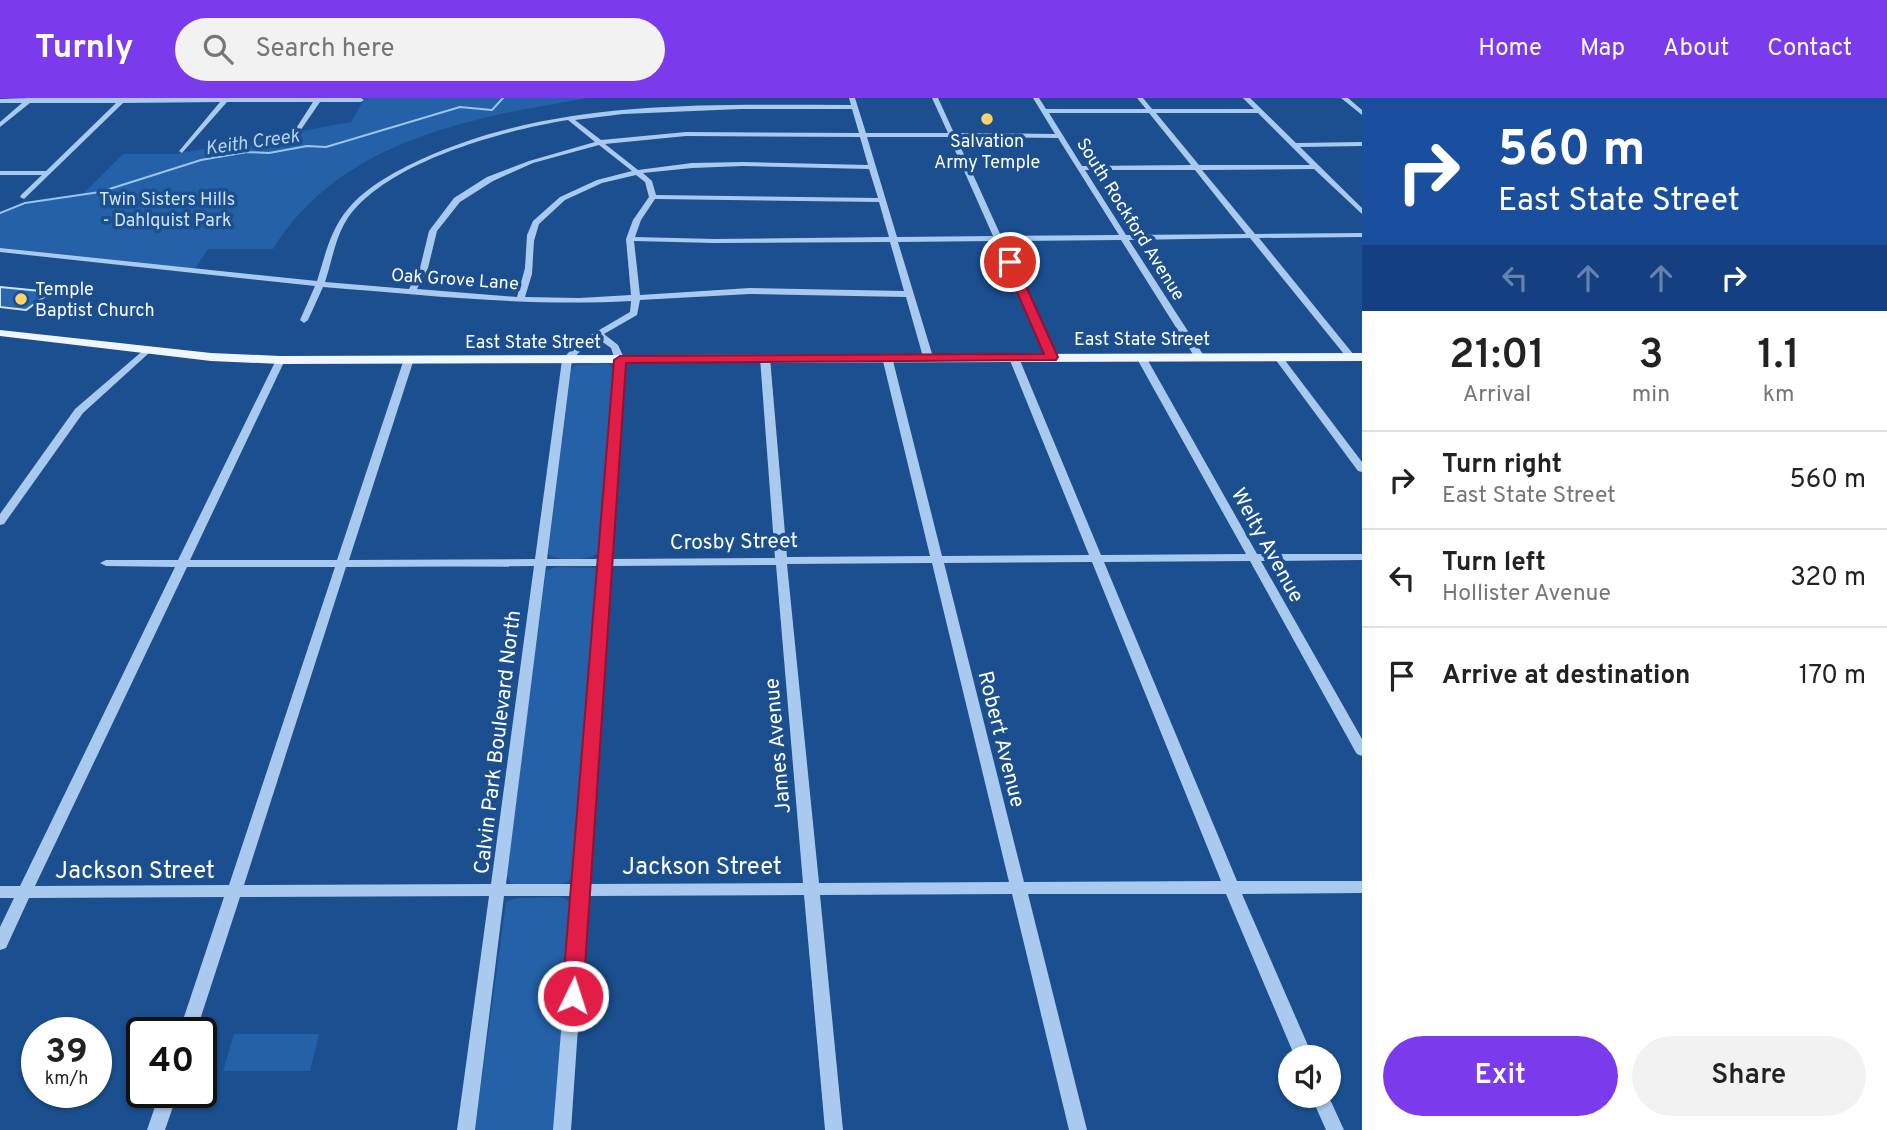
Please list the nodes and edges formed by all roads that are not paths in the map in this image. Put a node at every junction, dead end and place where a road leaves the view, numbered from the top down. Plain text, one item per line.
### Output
1 (934, 98) edge
2 (1036, 98) edge
3 (1140, 98) edge
4 (1247, 98) edge
5 (1344, 98) edge
6 (31, 99) edge
7 (123, 99) edge
8 (225, 99) edge
9 (319, 99) edge
10 (361, 100) dead end
11 (0, 101) edge
12 (853, 103) edge
13 (1045, 111) junction
14 (1151, 111) junction
15 (1259, 111) junction
16 (1362, 113) edge
17 (569, 118) junction
18 (0, 125) edge
19 (298, 130) dead end
20 (863, 136) junction
21 (952, 136) junction
22 (1060, 136) junction
23 (602, 142) junction
24 (1362, 144) edge
25 (1294, 145) junction
26 (183, 150) dead end
27 (872, 167) junction
28 (1197, 167) junction
29 (1316, 167) junction
30 (1080, 168) junction
31 (638, 172) junction
32 (0, 173) edge
33 (48, 173) junction
34 (24, 197) dead end
35 (653, 197) junction
36 (882, 200) junction
37 (1362, 212) edge
38 (1362, 235) edge
39 (999, 237) junction
40 (1123, 237) junction
41 (1255, 237) junction
42 (893, 238) junction
43 (630, 239) junction
44 (0, 250) edge
45 (320, 284) junction
46 (412, 291) junction
47 (909, 294) junction
48 (637, 298) junction
49 (520, 300) junction
50 (304, 320) dead end
51 (1, 334) edge
52 (598, 335) junction
53 (146, 351) junction
54 (1199, 356) junction
55 (887, 357) junction
56 (928, 357) junction
57 (1052, 357) junction
58 (1141, 357) junction
59 (1278, 357) junction
60 (1357, 357) edge
61 (765, 358) junction
62 (1014, 358) junction
63 (409, 359) junction
64 (280, 360) junction
65 (567, 360) junction
66 (620, 360) junction
67 (1362, 469) edge
68 (0, 522) edge
69 (1362, 557) edge
70 (936, 558) junction
71 (1097, 558) junction
72 (1253, 558) junction
73 (781, 560) junction
74 (542, 562) junction
75 (605, 562) junction
76 (106, 563) dead end
77 (185, 563) junction
78 (343, 564) junction
79 (1362, 751) edge
80 (1362, 887) edge
81 (581, 888) junction
82 (812, 889) junction
83 (1232, 889) junction
84 (1017, 890) junction
85 (499, 891) junction
86 (0, 892) edge
87 (24, 893) junction
88 (233, 893) junction
89 (0, 943) edge
90 (193, 1017) edge
91 (1299, 1045) edge
92 (164, 1108) edge
93 (1325, 1108) edge
94 (156, 1130) edge
95 (466, 1130) edge
96 (562, 1130) edge
97 (834, 1130) edge
98 (1078, 1130) edge
99 (1335, 1130) edge

1 - 21 street
2 - 13 street, South Rockford Avenue
3 - 14 street
4 - 15 street
5 - 16 street
6 - 7 street
6 - 11 street
6 - 18 street
7 - 8 street
7 - 33 street
8 - 9 street
8 - 26 street
9 - 10 street
9 - 19 street
12 - 17 street
12 - 20 street
13 - 14 street
13 - 22 street, South Rockford Avenue
14 - 15 street
14 - 28 street
15 - 25 street
17 - 23 street
17 - 45 street
20 - 21 street
20 - 23 street
20 - 27 street
21 - 22 street
21 - 39 street
22 - 30 street, South Rockford Avenue
23 - 31 street
23 - 46 street
24 - 25 street
25 - 29 street
27 - 31 street
27 - 36 street
28 - 29 street
28 - 30 street
28 - 41 street
29 - 37 street
30 - 40 street, South Rockford Avenue
31 - 35 street
31 - 49 street
32 - 33 street
33 - 34 street
35 - 36 street
35 - 43 street
36 - 42 street
38 - 41 street
39 - 40 street
39 - 42 street
39 - 57 street
40 - 41 street
40 - 54 street, South Rockford Avenue
41 - 60 street
42 - 43 street
42 - 47 street
43 - 48 street
44 - 45 street, Oak Grove Lane
45 - 46 street, Oak Grove Lane
45 - 50 street
46 - 49 street, Oak Grove Lane
47 - 48 street, Oak Grove Lane
47 - 56 street
48 - 49 street, Oak Grove Lane
48 - 52 street
51 - 53 main road, East State Street
52 - 65 street
52 - 66 street
53 - 64 main road, East State Street
53 - 68 street
54 - 58 main road, East State Street
54 - 59 main road, East State Street
55 - 56 main road, East State Street
55 - 61 main road, East State Street
55 - 70 street, Robert Avenue
56 - 62 main road, East State Street
57 - 58 main road, East State Street
57 - 62 main road, East State Street
58 - 72 street, Welty Avenue
59 - 60 main road, East State Street
59 - 67 street
61 - 66 main road, East State Street
61 - 73 street, James Avenue
62 - 71 street
63 - 64 main road, East State Street
63 - 65 main road, East State Street
63 - 78 street
64 - 77 street
65 - 66 main road, East State Street
65 - 74 street, Calvin Park Boulevard North
66 - 75 street
69 - 72 street, Crosby Street
70 - 71 street, Crosby Street
70 - 73 street, Crosby Street
70 - 84 street, Robert Avenue
71 - 72 street, Crosby Street
71 - 83 street
72 - 79 street, Welty Avenue
73 - 75 street, Crosby Street
73 - 82 street, James Avenue
74 - 75 street, Crosby Street
74 - 78 street, Crosby Street
74 - 85 street, Calvin Park Boulevard North
75 - 81 street
76 - 77 street, Crosby Street
77 - 78 street, Crosby Street
77 - 87 street
78 - 88 street
80 - 83 street, Jackson Street
81 - 82 street, Jackson Street
81 - 85 street, Jackson Street
81 - 96 street
82 - 84 street, Jackson Street
82 - 97 street, James Avenue
83 - 84 street, Jackson Street
83 - 91 street
84 - 98 street, Robert Avenue
85 - 88 street, Jackson Street
85 - 95 street, Calvin Park Boulevard North
86 - 87 street, Jackson Street
87 - 88 street, Jackson Street
87 - 89 street
88 - 90 street
92 - 94 street
93 - 99 street

